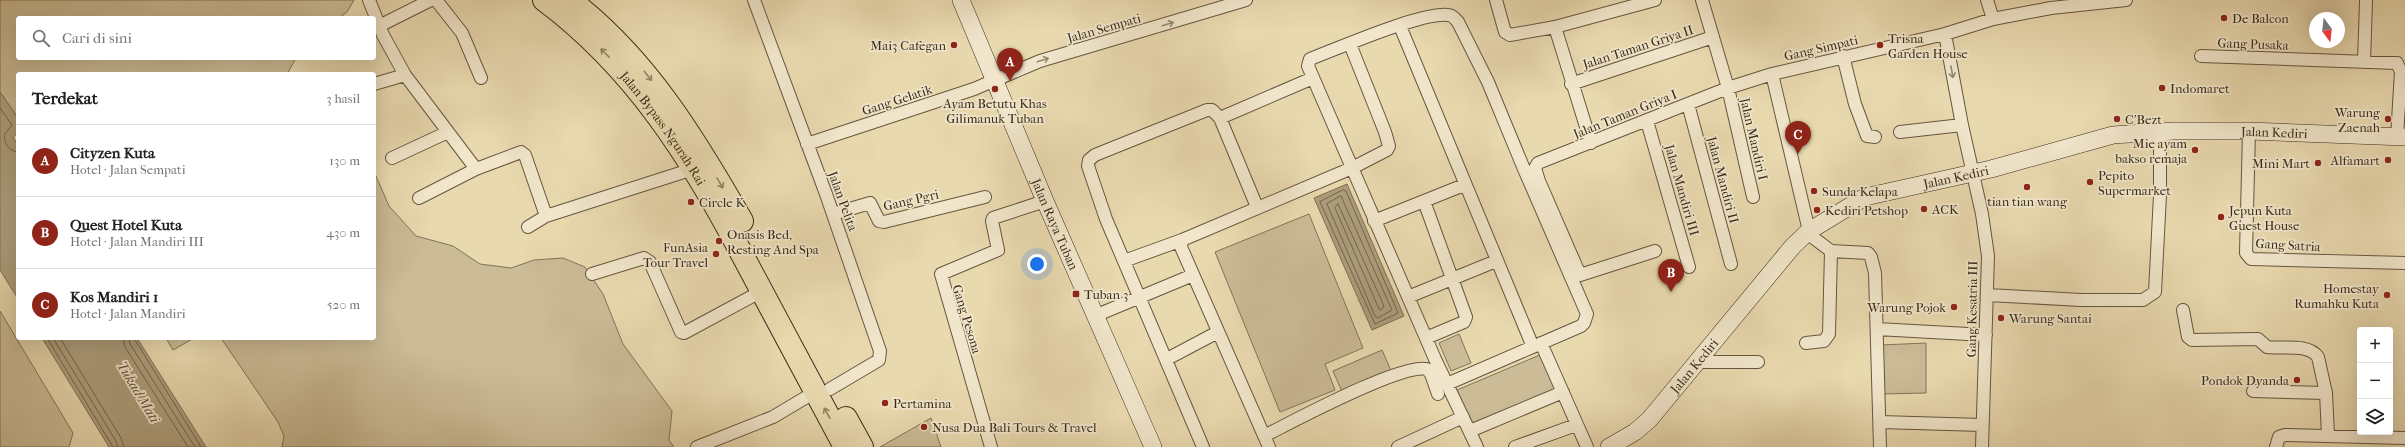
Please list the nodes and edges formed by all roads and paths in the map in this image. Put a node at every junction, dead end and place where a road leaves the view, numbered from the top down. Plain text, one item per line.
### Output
1 (369, 0) edge
2 (431, 0) edge
3 (436, 0) edge
4 (544, 0) edge
5 (570, 0) edge
6 (754, 0) edge
7 (961, 0) edge
8 (1246, 0) edge
9 (1496, 0) edge
10 (1655, 0) edge
11 (1702, 0) edge
12 (1987, 0) edge
13 (2126, 0) edge
14 (2366, 1) edge
15 (1223, 4) edge
16 (374, 16) edge
17 (1993, 19) junction
18 (376, 23) edge
19 (1400, 26) junction
20 (1555, 27) junction
21 (379, 33) edge
22 (1945, 34) junction
23 (1713, 37) junction
24 (1350, 44) junction
25 (1843, 56) junction
26 (2201, 56) dead end
27 (2364, 62) junction
28 (1772, 74) junction
29 (405, 75) junction
30 (481, 78) dead end
31 (1313, 78) junction
32 (994, 81) junction
33 (376, 83) edge
34 (1572, 84) junction
35 (1728, 88) junction
36 (1688, 104) junction
37 (1220, 118) junction
38 (1647, 121) junction
39 (1962, 125) junction
40 (2160, 131) junction
41 (2249, 131) junction
42 (448, 132) junction
43 (1900, 132) dead end
44 (1875, 137) dead end
45 (2401, 137) edge
46 (1592, 143) junction
47 (807, 144) junction
48 (392, 158) dead end
49 (1352, 168) junction
50 (476, 169) junction
51 (693, 169) junction
52 (1973, 174) junction
53 (1535, 183) junction
54 (1464, 185) junction
55 (1753, 196) dead end
56 (985, 197) dead end
57 (419, 198) dead end
58 (1045, 201) junction
59 (1424, 201) junction
60 (1257, 207) junction
61 (833, 214) junction
62 (546, 216) junction
63 (1374, 221) junction
64 (528, 227) dead end
65 (1808, 232) junction
66 (1182, 240) junction
67 (1655, 251) dead end
68 (1831, 251) junction
69 (1124, 261) junction
70 (1496, 261) junction
71 (2405, 263) edge
72 (1731, 264) dead end
73 (1689, 267) dead end
74 (592, 274) dead end
75 (1193, 275) junction
76 (1453, 278) junction
77 (762, 291) junction
78 (1988, 295) junction
79 (1140, 297) junction
80 (1408, 297) junction
81 (2183, 310) dead end
82 (1097, 315) junction
83 (1877, 329) junction
84 (1218, 332) junction
85 (1986, 335) junction
86 (1426, 338) junction
87 (1806, 343) dead end
88 (1537, 345) junction
89 (1167, 359) junction
90 (1698, 362) junction
91 (1758, 362) dead end
92 (1447, 384) junction
93 (823, 390) junction
94 (2253, 391) dead end
95 (1563, 392) junction
96 (2326, 392) junction
97 (1438, 394) dead end
98 (1463, 418) junction
99 (1880, 422) junction
100 (1576, 425) junction
101 (1982, 425) junction
102 (1470, 431) junction
103 (2328, 435) junction
104 (2405, 438) edge
105 (1266, 442) edge
106 (698, 447) edge
107 (845, 447) edge
108 (862, 447) edge
109 (991, 447) edge
110 (1153, 447) edge
111 (1203, 447) edge
112 (1398, 447) edge
113 (1477, 447) edge
114 (1515, 447) edge
115 (1587, 447) edge
116 (1609, 447) edge
117 (1880, 447) edge
118 (1982, 447) edge
119 (2276, 447) edge

1 - 16 street
2 - 21 street
3 - 30 street
51 -> 4 highway, Jalan Bypass Ngurah Rai
5 -> 93 highway, Jalan Bypass Ngurah Rai
6 - 47 street, Jalan Pelita
7 - 32 main road, Jalan Raya Tuban
8 - 15 street, Jalan Sempati
9 - 20 street
10 - 20 street
11 - 23 street, Jalan Mandiri I
12 - 17 street
13 - 17 street, Gang Simpati
14 - 27 street
32 -> 15 street, Jalan Sempati
17 - 22 street, Gang Simpati
18 - 21 street
19 - 24 street
19 - 53 street
19 - 54 street
20 - 34 street
21 - 29 street
22 - 25 street, Gang Simpati
22 -> 39 street, Gang Kesatria III
23 - 34 street, Jalan Taman Griya II
23 - 35 street, Jalan Mandiri I
24 - 31 street
24 - 49 street
25 - 28 street, Gang Simpati
25 - 44 street
26 - 27 street, Gang Pusaka
27 - 45 street, Gang Pusaka
28 - 35 street, Gang Simpati
28 - 65 street
29 - 33 street
29 - 42 street
31 - 37 street
31 - 49 street
32 - 47 street, Gang Gelatik
32 - 58 main road, Jalan Raya Tuban
34 - 46 street
35 - 36 street, Jalan Taman Griya I
35 - 55 street, Jalan Mandiri I
36 - 38 street, Jalan Taman Griya I
36 - 72 street, Jalan Mandiri II
37 - 60 street
37 - 69 street
38 - 46 street, Jalan Taman Griya I
38 - 73 street, Jalan Mandiri III
39 - 43 street
39 - 52 street, Gang Kesatria III
40 - 41 main road, Jalan Kediri
40 - 52 main road, Jalan Kediri
40 - 78 street
41 - 45 main road, Jalan Kediri
41 - 71 street, Gang Satria
42 - 48 street
42 - 50 street
46 - 53 street, Jalan Taman Griya I
47 - 61 street, Jalan Pelita
49 - 60 street
49 - 63 street
50 - 57 street
50 - 62 street
51 - 62 street
51 - 77 highway, Jalan Bypass Ngurah Rai
52 - 65 main road, Jalan Kediri
52 - 78 street, Gang Kesatria III
53 - 67 street
53 - 88 street
54 - 59 street
54 - 70 street
56 - 61 street, Gang Pgri
58 - 82 main road, Jalan Raya Tuban
58 - 109 street, Gang Pesona
59 - 63 street
59 - 76 street
60 - 66 street
61 - 93 street, Jalan Pelita
62 - 64 street
63 - 80 street
65 - 68 street
65 - 90 main road, Jalan Kediri
66 - 69 street
66 - 75 street
68 - 83 street
68 - 87 street
69 - 79 street
70 - 76 street
70 - 88 street
74 - 77 street
75 - 79 street
75 - 84 street
76 - 80 street
76 - 86 street
77 - 93 highway, Jalan Bypass Ngurah Rai
78 - 85 street, Gang Kesatria III
79 - 82 street
79 - 89 street
80 - 86 street
81 - 96 street
82 - 110 main road, Jalan Raya Tuban
83 - 85 street
83 - 99 street
84 - 89 street
84 - 105 street
85 - 101 street, Gang Kesatria III
86 - 92 street
88 - 92 street
88 - 95 street
89 - 111 street
90 - 91 street
90 - 116 main road, Jalan Kediri
92 - 98 street
93 - 106 street
107 -> 93 highway, Jalan Bypass Ngurah Rai
93 - 108 highway, Jalan Bypass Ngurah Rai
94 - 96 street
95 - 100 street
95 - 102 street
96 - 103 street
97 - 105 street
98 - 102 street
98 - 112 street
99 - 101 street
99 - 117 street
100 - 114 street
100 - 115 street
101 - 118 street, Gang Kesatria III
102 - 113 street
103 - 104 street
103 - 119 street

